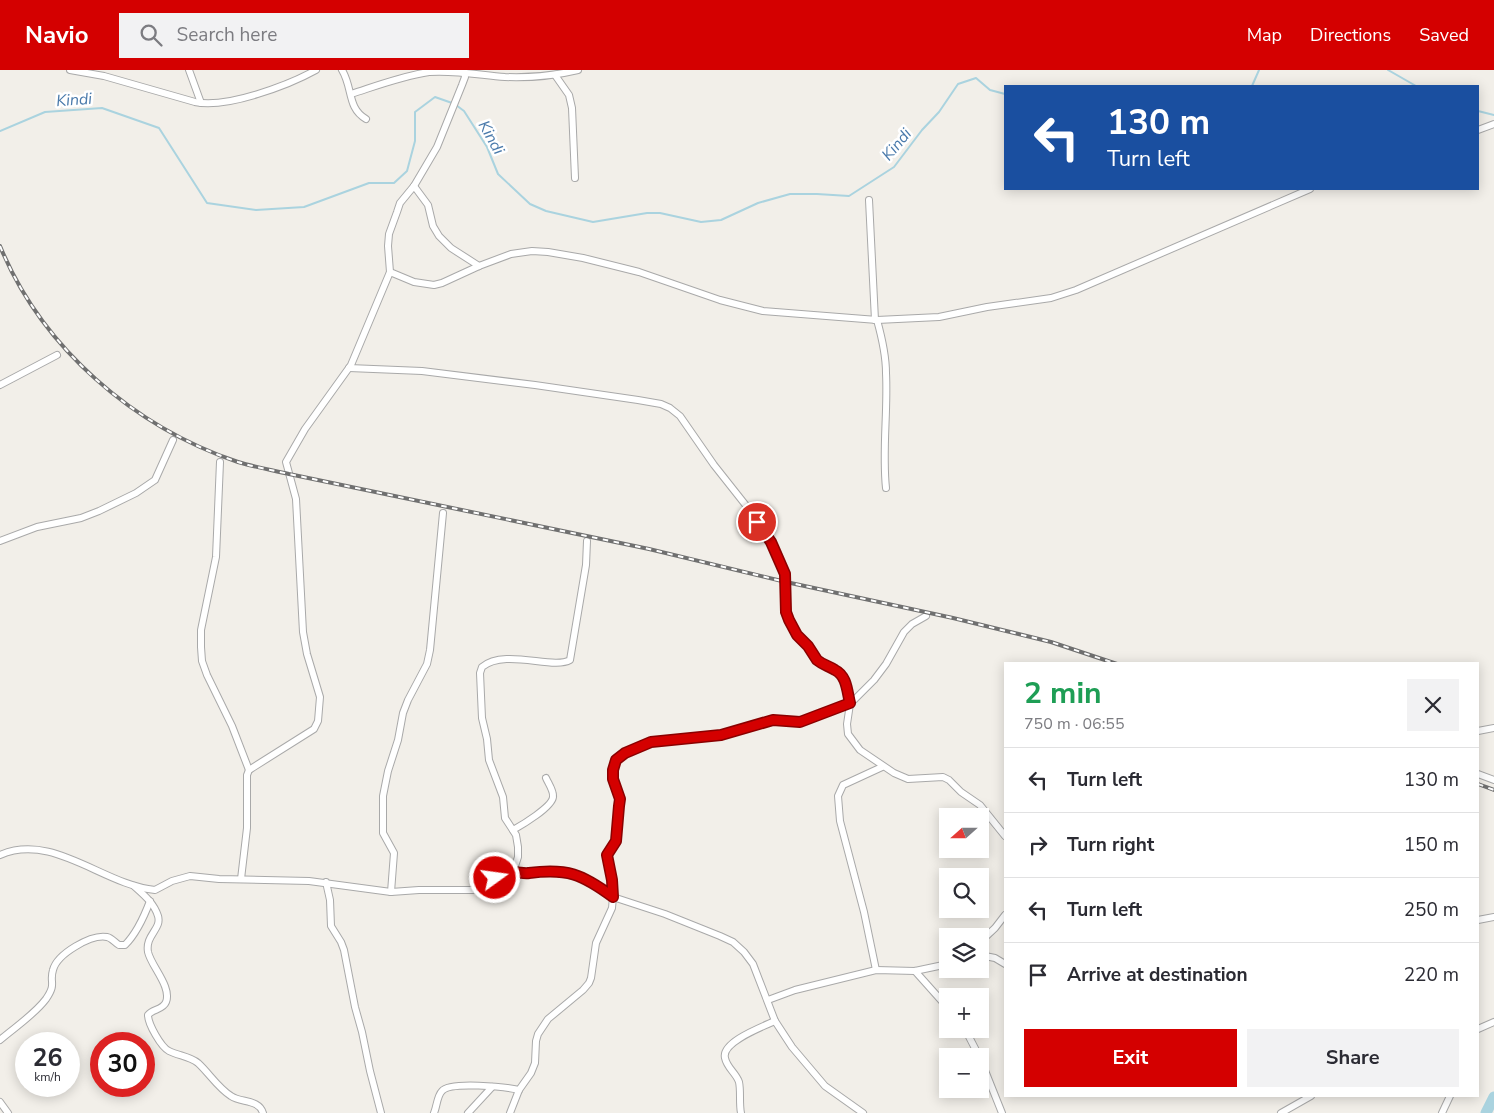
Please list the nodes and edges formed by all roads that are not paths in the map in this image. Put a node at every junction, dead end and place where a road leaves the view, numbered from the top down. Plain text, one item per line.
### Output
1 (70, 70) edge
2 (189, 70) edge
3 (316, 70) edge
4 (342, 70) edge
5 (578, 70) edge
6 (465, 71) edge
7 (555, 76) junction
8 (351, 94) junction
9 (201, 103) junction
10 (366, 119) dead end
11 (1494, 124) edge
12 (1479, 130) edge
13 (575, 178) dead end
14 (414, 186) junction
15 (1308, 190) edge
16 (869, 200) dead end
17 (479, 266) junction
18 (390, 272) junction
19 (876, 320) junction
20 (57, 355) dead end
21 (349, 368) junction
22 (0, 385) edge
23 (173, 440) dead end
24 (220, 462) dead end
25 (886, 488) dead end
26 (443, 513) dead end
27 (587, 540) dead end
28 (0, 542) edge
29 (926, 616) dead end
30 (850, 704) junction
31 (1494, 728) edge
32 (1479, 731) edge
33 (882, 767) junction
34 (249, 770) junction
35 (1479, 774) edge
36 (546, 778) dead end
37 (1494, 780) edge
38 (513, 830) junction
39 (1004, 835) edge
40 (0, 855) edge
41 (513, 872) junction
42 (241, 880) junction
43 (326, 882) junction
44 (131, 884) junction
45 (391, 892) junction
46 (613, 897) junction
47 (150, 901) junction
48 (1004, 916) edge
49 (1494, 917) edge
50 (1479, 920) edge
51 (989, 934) edge
52 (989, 957) edge
53 (1004, 963) edge
54 (939, 966) edge
55 (876, 970) junction
56 (915, 971) junction
57 (939, 998) edge
58 (768, 1000) junction
59 (775, 1021) junction
60 (1494, 1022) edge
61 (1479, 1030) edge
62 (0, 1040) edge
63 (989, 1080) edge
64 (492, 1087) junction
65 (519, 1090) junction
66 (1309, 1097) edge
67 (1450, 1097) edge
68 (0, 1102) edge
69 (8, 1113) edge
70 (263, 1113) edge
71 (381, 1113) edge
72 (434, 1113) edge
73 (468, 1113) edge
74 (510, 1113) edge
75 (741, 1113) edge
76 (863, 1113) edge
77 (1002, 1113) edge
78 (1282, 1113) edge
79 (1442, 1113) edge

1 - 9 street
2 - 9 street
3 - 9 street
4 - 8 street
5 - 7 street
6 - 7 street
6 - 8 street
6 - 14 street
7 - 13 street
8 - 10 street
11 - 12 street
14 - 17 street
14 - 18 street
15 - 19 street
16 - 19 street
17 - 18 street
17 - 19 street
18 - 21 street
19 - 25 street
20 - 22 street
21 - 30 street
21 - 34 street
23 - 28 street
24 - 34 street
26 - 45 street
27 - 38 street
29 - 30 street
30 - 33 street
30 - 46 street
31 - 32 street
33 - 39 street
33 - 55 street
34 - 42 street
35 - 37 street
36 - 38 street
38 - 41 street
40 - 44 street
41 - 45 street
41 - 46 street
42 - 43 street
42 - 44 street
43 - 45 street
43 - 71 street
44 - 47 street
46 - 58 street
46 - 65 street
47 - 62 street
47 - 70 street
48 - 51 street
49 - 50 street
52 - 53 street
54 - 56 street
55 - 56 street
55 - 58 street
56 - 57 street
58 - 59 street
59 - 75 street
59 - 76 street
60 - 61 street
63 - 77 street
64 - 65 street
64 - 72 street
64 - 73 street
65 - 74 street
66 - 78 street
67 - 79 street
68 - 69 street

